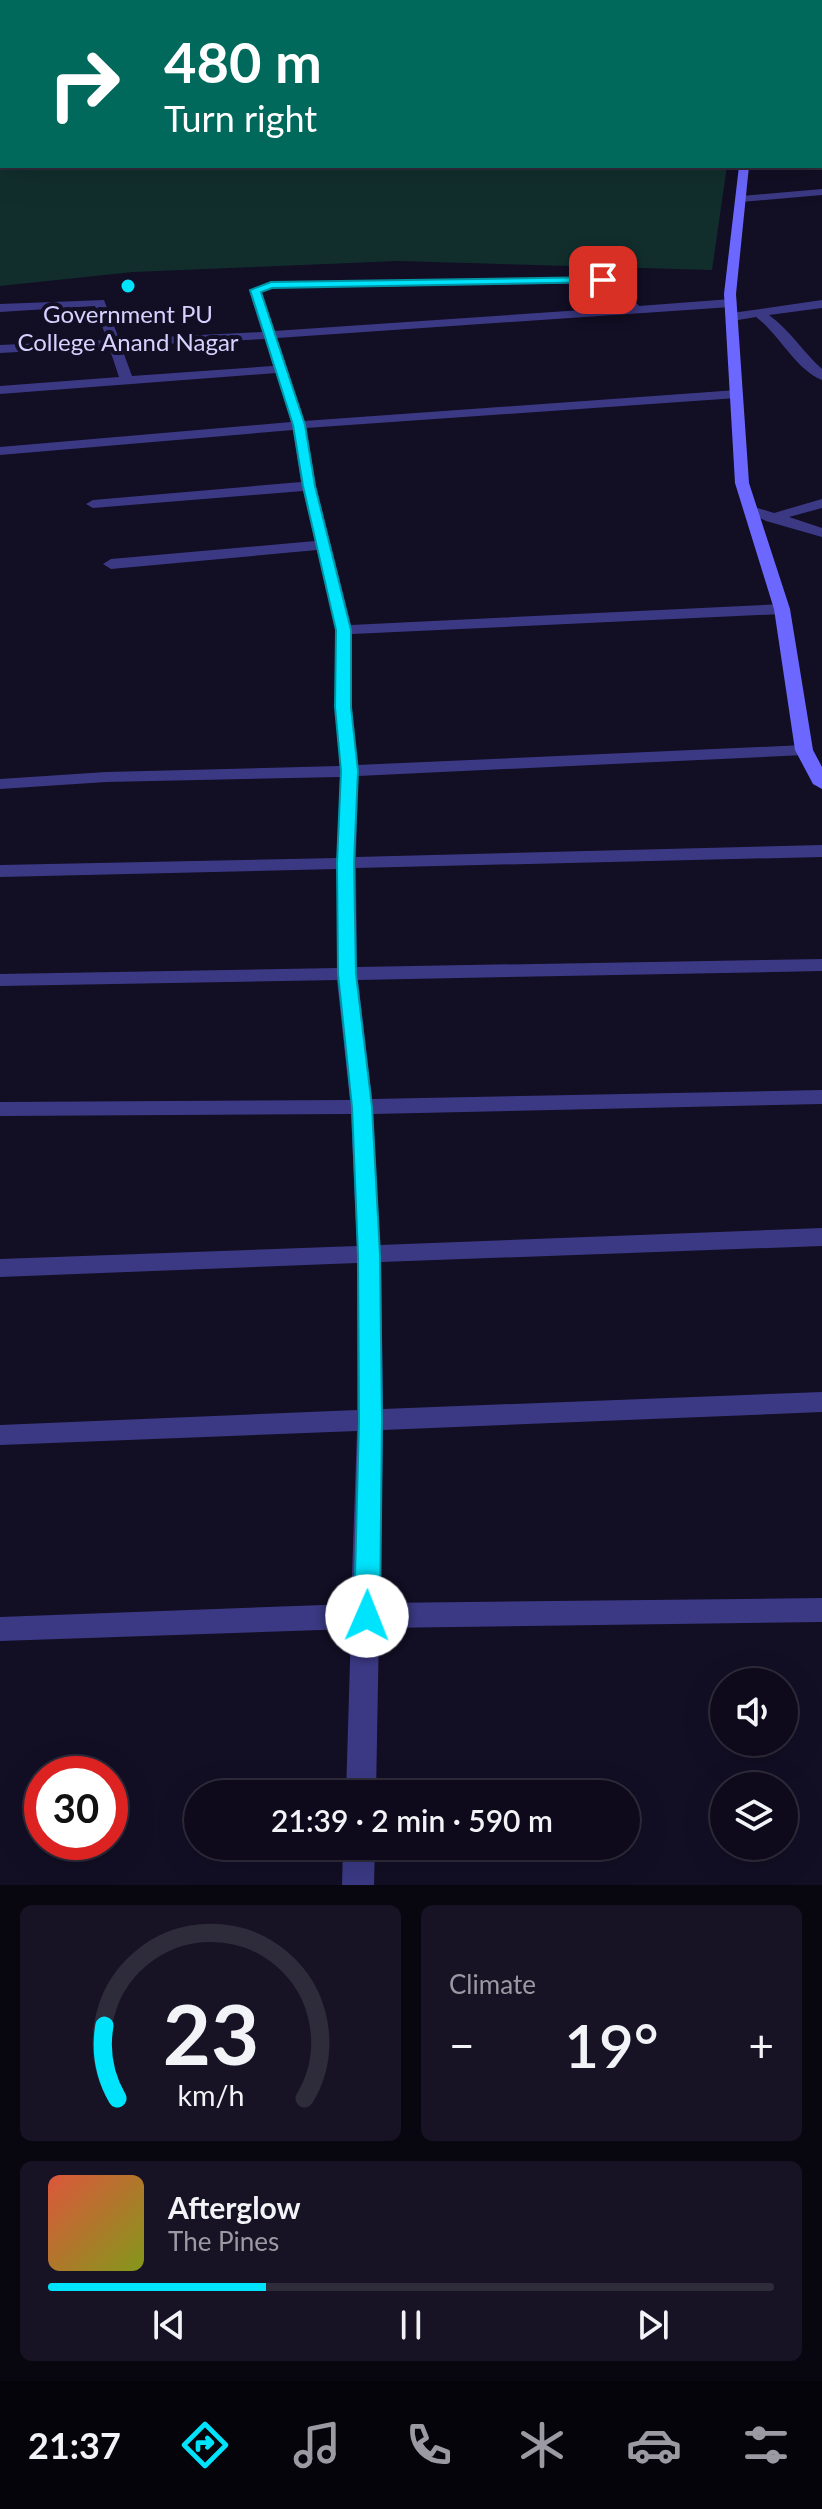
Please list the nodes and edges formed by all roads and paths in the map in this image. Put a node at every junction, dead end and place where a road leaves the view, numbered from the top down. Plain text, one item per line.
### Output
1 (744, 168) edge
2 (822, 192) edge
3 (741, 199) junction
4 (822, 304) edge
5 (0, 308) edge
6 (635, 309) junction
7 (731, 310) junction
8 (758, 313) junction
9 (268, 335) junction
10 (112, 342) junction
11 (0, 349) edge
12 (279, 369) junction
13 (822, 376) edge
14 (127, 381) junction
15 (0, 390) edge
16 (737, 394) junction
17 (299, 425) junction
18 (0, 451) edge
19 (309, 486) junction
20 (822, 503) edge
21 (93, 504) dead end
22 (751, 510) junction
23 (771, 518) junction
24 (822, 533) edge
25 (325, 545) junction
26 (111, 564) dead end
27 (782, 609) junction
28 (344, 630) junction
29 (804, 750) junction
30 (349, 771) junction
31 (0, 784) edge
32 (822, 784) edge
33 (822, 851) edge
34 (346, 863) junction
35 (0, 871) edge
36 (822, 965) edge
37 (347, 974) junction
38 (0, 980) edge
39 (822, 1097) edge
40 (362, 1107) junction
41 (0, 1109) edge
42 (822, 1237) edge
43 (369, 1255) junction
44 (0, 1268) edge
45 (822, 1402) edge
46 (370, 1420) junction
47 (0, 1435) edge
48 (822, 1610) edge
49 (367, 1616) junction
50 (0, 1629) edge
51 (361, 1780) edge
52 (359, 1860) edge
53 (358, 1885) edge

1 - 3 street
2 - 3 street
3 - 7 street
4 - 8 street
5 - 10 street
6 - 7 street
6 - 9 street
6 - 9 street
7 - 8 street
7 - 16 street
8 - 13 street
9 - 10 street
9 - 12 street
10 - 11 street
10 - 14 street
12 - 14 street
12 - 17 street
14 - 15 street
16 - 17 street
16 - 22 street
17 - 18 street
17 - 19 street
19 - 21 street
19 - 25 street
20 - 23 street
22 - 23 street
22 - 27 street
23 - 24 street
25 - 26 street
25 - 28 street
27 - 28 street
27 - 29 street
28 - 30 street
29 - 30 street
29 - 32 street
30 - 31 street
30 - 34 street
33 - 34 street
34 - 35 street
34 - 37 street
36 - 37 street
37 - 38 street
37 - 40 street
39 - 40 street
40 - 41 street
40 - 43 street
42 - 43 street
43 - 44 street
43 - 46 street
45 - 46 street
46 - 47 street
46 - 49 street
48 - 49 street
49 - 50 street
49 - 51 street
52 - 53 street

